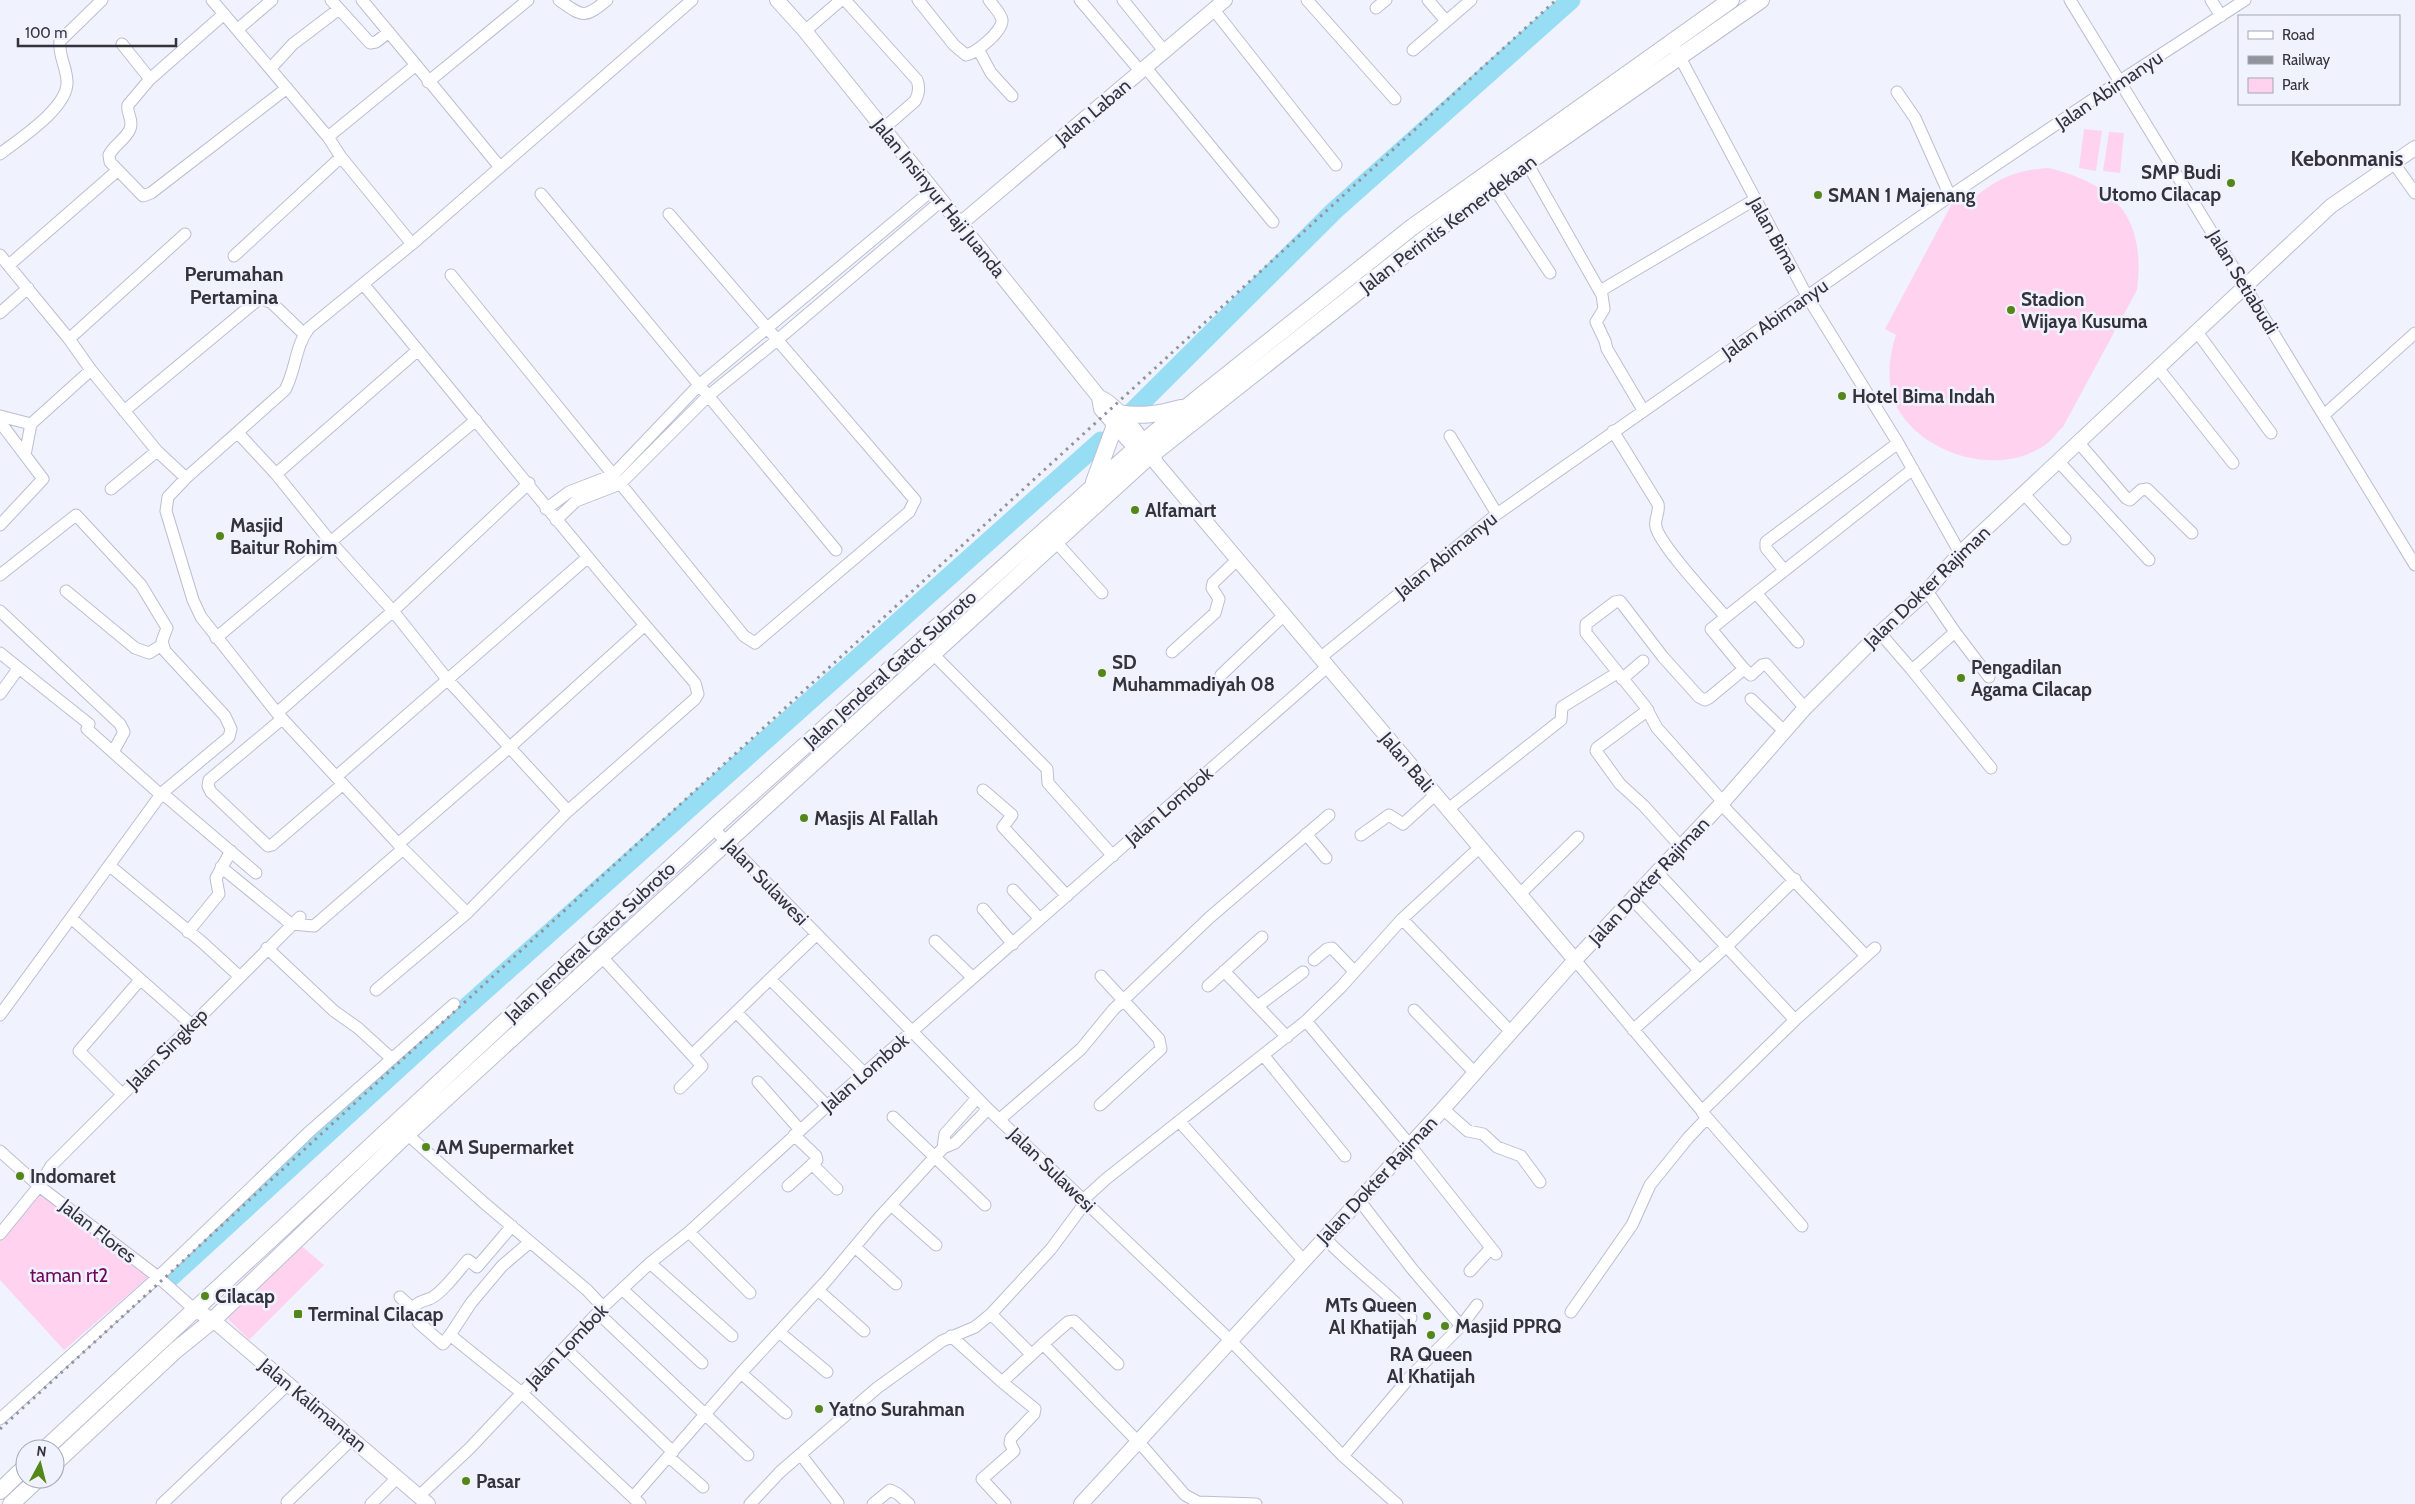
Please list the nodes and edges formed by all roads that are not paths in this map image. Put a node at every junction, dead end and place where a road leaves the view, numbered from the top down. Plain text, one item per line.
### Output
1 (102, 0) edge
2 (212, 0) edge
3 (272, 0) edge
4 (528, 0) edge
5 (559, 0) edge
6 (607, 0) edge
7 (692, 0) edge
8 (777, 0) edge
9 (841, 0) edge
10 (845, 0) edge
11 (918, 0) edge
12 (989, 0) edge
13 (1080, 0) edge
14 (1123, 0) edge
15 (1225, 0) edge
16 (1307, 0) edge
17 (1386, 0) edge
18 (1428, 0) edge
19 (1471, 0) edge
20 (1731, 0) edge
21 (1761, 0) edge
22 (2070, 0) edge
23 (2211, 0) edge
24 (2245, 0) edge
25 (364, 1) edge
26 (335, 5) edge
27 (1376, 8) dead end
28 (1214, 10) junction
29 (224, 14) junction
30 (2220, 16) junction
31 (1446, 21) junction
32 (238, 29) junction
33 (805, 31) junction
34 (389, 32) junction
35 (122, 44) dead end
36 (1675, 49) junction
37 (978, 50) junction
38 (1413, 50) dead end
39 (1165, 52) junction
40 (416, 65) junction
41 (271, 68) junction
42 (1143, 70) junction
43 (150, 79) junction
44 (2120, 81) junction
45 (428, 82) junction
46 (287, 88) junction
47 (1897, 92) dead end
48 (1012, 96) dead end
49 (1395, 99) dead end
50 (884, 128) junction
51 (328, 138) junction
52 (2415, 148) edge
53 (0, 154) edge
54 (341, 157) junction
55 (2393, 162) junction
56 (1527, 163) junction
57 (1336, 165) dead end
58 (499, 166) junction
59 (118, 170) junction
60 (1494, 188) junction
61 (2415, 193) edge
62 (541, 194) dead end
63 (936, 196) junction
64 (1950, 196) junction
65 (1754, 200) junction
66 (668, 214) dead end
67 (1273, 222) dead end
68 (960, 224) junction
69 (1411, 228) junction
70 (185, 234) dead end
71 (1422, 241) junction
72 (412, 244) junction
73 (0, 255) edge
74 (234, 256) dead end
75 (8, 266) junction
76 (840, 266) junction
77 (1550, 273) dead end
78 (451, 275) dead end
79 (850, 279) junction
80 (363, 284) junction
81 (2245, 285) junction
82 (28, 288) junction
83 (1603, 289) junction
84 (1808, 296) junction
85 (0, 313) edge
86 (767, 329) junction
87 (2197, 332) junction
88 (2415, 333) edge
89 (304, 334) junction
90 (69, 339) junction
91 (776, 341) junction
92 (418, 350) junction
93 (2158, 368) junction
94 (90, 370) junction
95 (699, 385) junction
96 (708, 396) junction
97 (1186, 407) junction
98 (1644, 410) junction
99 (124, 411) junction
100 (2324, 415) junction
101 (0, 416) edge
102 (1117, 419) junction
103 (476, 420) junction
104 (0, 422) edge
105 (31, 424) junction
106 (1613, 431) junction
107 (2271, 433) dead end
108 (238, 434) junction
109 (1450, 436) dead end
110 (2080, 442) junction
111 (1898, 443) junction
112 (157, 451) junction
113 (1147, 454) junction
114 (25, 455) junction
115 (2059, 462) junction
116 (2233, 463) dead end
117 (1913, 469) junction
118 (276, 474) junction
119 (186, 478) junction
120 (616, 480) junction
121 (528, 483) junction
122 (1092, 486) junction
123 (111, 489) dead end
124 (2024, 494) junction
125 (546, 509) junction
126 (1497, 514) junction
127 (556, 520) junction
128 (0, 526) edge
129 (2192, 533) dead end
130 (2065, 539) dead end
131 (330, 541) junction
132 (1056, 542) junction
133 (836, 550) dead end
134 (1960, 553) junction
135 (587, 558) junction
136 (1237, 560) junction
137 (2148, 560) dead end
138 (2415, 565) edge
139 (1784, 570) junction
140 (0, 575) edge
141 (66, 590) dead end
142 (1928, 591) junction
143 (1102, 593) dead end
144 (1756, 593) junction
145 (0, 611) edge
146 (393, 611) junction
147 (1283, 616) junction
148 (1725, 616) junction
149 (645, 625) junction
150 (1955, 632) junction
151 (1880, 633) junction
152 (216, 638) junction
153 (1798, 642) dead end
154 (162, 644) junction
155 (1172, 652) dead end
156 (0, 653) edge
157 (932, 653) junction
158 (1643, 661) dead end
159 (1324, 662) junction
160 (1744, 668) junction
161 (18, 669) junction
162 (1912, 670) junction
163 (1221, 675) dead end
164 (1620, 676) junction
165 (1989, 676) dead end
166 (447, 679) junction
167 (0, 694) edge
168 (1751, 699) dead end
169 (1805, 708) junction
170 (1648, 710) junction
171 (280, 716) junction
172 (1784, 731) junction
173 (510, 747) junction
174 (113, 752) junction
175 (1991, 768) dead end
176 (340, 780) junction
177 (983, 790) dead end
178 (162, 794) junction
179 (1435, 795) junction
180 (1722, 803) junction
181 (1447, 810) junction
182 (568, 812) junction
183 (1330, 815) dead end
184 (714, 828) junction
185 (1306, 834) junction
186 (1361, 835) dead end
187 (1578, 837) dead end
188 (728, 841) junction
189 (401, 847) junction
190 (1681, 847) junction
191 (1479, 848) junction
192 (231, 851) junction
193 (1112, 856) junction
194 (1326, 858) dead end
195 (110, 866) junction
196 (222, 867) junction
197 (1657, 872) junction
198 (256, 873) dead end
199 (1795, 879) junction
200 (1013, 890) dead end
201 (1519, 895) junction
202 (1067, 896) junction
203 (1632, 899) junction
204 (983, 908) dead end
205 (467, 914) junction
206 (71, 918) junction
207 (1040, 919) junction
208 (1402, 919) junction
209 (294, 922) junction
210 (188, 932) junction
211 (816, 935) junction
212 (1262, 937) dead end
213 (935, 941) dead end
214 (1013, 944) junction
215 (1726, 947) junction
216 (267, 948) junction
217 (601, 956) junction
218 (1314, 960) dead end
219 (1575, 960) junction
220 (1699, 970) junction
221 (1224, 971) junction
222 (1354, 971) junction
223 (1303, 972) dead end
224 (239, 976) junction
225 (1100, 976) dead end
226 (974, 978) junction
227 (770, 979) junction
228 (140, 980) junction
229 (1208, 986) dead end
230 (376, 990) dead end
231 (1122, 1001) junction
232 (454, 1004) dead end
233 (1258, 1006) junction
234 (1414, 1010) dead end
235 (737, 1014) junction
236 (0, 1015) edge
237 (1795, 1020) junction
238 (1306, 1021) junction
239 (192, 1025) junction
240 (1633, 1030) junction
241 (911, 1032) junction
242 (1511, 1032) junction
243 (1287, 1036) junction
244 (692, 1055) junction
245 (1264, 1056) junction
246 (392, 1059) junction
247 (1474, 1073) junction
248 (865, 1074) junction
249 (758, 1082) dead end
250 (680, 1088) dead end
251 (122, 1094) junction
252 (977, 1098) junction
253 (1100, 1105) dead end
254 (827, 1106) junction
255 (988, 1109) junction
256 (1443, 1109) junction
257 (1704, 1115) junction
258 (893, 1117) dead end
259 (1000, 1119) junction
260 (1179, 1121) junction
261 (797, 1132) junction
262 (407, 1134) junction
263 (1409, 1144) junction
264 (943, 1148) junction
265 (0, 1151) edge
266 (1345, 1156) dead end
267 (935, 1157) junction
268 (812, 1164) junction
269 (1540, 1182) dead end
270 (39, 1186) junction
271 (788, 1186) dead end
272 (837, 1189) dead end
273 (1359, 1200) junction
274 (1084, 1201) junction
275 (891, 1205) junction
276 (985, 1205) dead end
277 (512, 1226) junction
278 (1802, 1226) dead end
279 (689, 1232) junction
280 (0, 1234) edge
281 (1324, 1237) junction
282 (530, 1242) junction
283 (936, 1245) dead end
284 (855, 1247) junction
285 (1304, 1261) junction
286 (650, 1263) junction
287 (1470, 1271) dead end
288 (158, 1277) junction
289 (896, 1284) dead end
290 (622, 1290) junction
291 (818, 1290) junction
292 (750, 1293) dead end
293 (400, 1297) dead end
294 (1477, 1305) dead end
295 (412, 1308) junction
296 (195, 1310) junction
297 (601, 1310) junction
298 (1571, 1312) dead end
299 (991, 1314) junction
300 (1411, 1318) dead end
301 (213, 1320) junction
302 (1461, 1326) junction
303 (864, 1331) dead end
304 (779, 1332) junction
305 (450, 1335) junction
306 (732, 1336) dead end
307 (951, 1336) junction
308 (1230, 1340) junction
309 (1043, 1344) junction
310 (565, 1348) junction
311 (1031, 1354) junction
312 (702, 1363) dead end
313 (1118, 1364) dead end
314 (826, 1372) dead end
315 (741, 1373) junction
316 (1002, 1382) junction
317 (287, 1385) junction
318 (522, 1394) junction
319 (705, 1413) junction
320 (786, 1413) dead end
321 (0, 1419) edge
322 (353, 1438) junction
323 (56, 1439) edge
324 (1138, 1442) junction
325 (65, 1454) edge
326 (671, 1454) junction
327 (801, 1455) junction
328 (748, 1456) dead end
329 (1343, 1456) junction
330 (15, 1477) edge
331 (398, 1477) junction
332 (703, 1487) dead end
333 (27, 1489) edge
334 (0, 1491) edge
335 (424, 1500) edge
336 (637, 1500) edge
337 (287, 1502) dead end
338 (838, 1503) edge
339 (11, 1504) edge
340 (162, 1504) edge
341 (371, 1504) edge
342 (750, 1504) edge
343 (873, 1504) edge
344 (909, 1504) edge
345 (1005, 1504) edge
346 (1081, 1504) edge
347 (1256, 1504) edge
348 (1397, 1504) edge

1 - 53 street
2 - 29 street
3 - 32 street
4 - 45 street
5 - 6 street
7 - 58 street
8 - 33 street, Jalan Insinyur Haji Juanda
9 - 33 street
10 - 50 street
11 - 37 street
12 - 37 street
13 - 42 street
14 - 39 street
15 - 28 street, Jalan Laban
16 - 49 street
17 - 27 street
18 - 31 street
19 - 31 street
20 - 36 main road, Jalan Perintis Kemerdekaan
21 - 36 main road, Jalan Perintis Kemerdekaan
22 - 44 street, Jalan Setiabudi
23 - 30 street
24 - 30 street, Jalan Abimanyu
25 - 34 street
26 - 34 street
26 - 41 street
28 - 39 street, Jalan Laban
28 - 57 street
29 - 32 street
29 - 43 street
30 - 44 street, Jalan Abimanyu
31 - 38 street
32 - 41 street
33 - 50 street, Jalan Insinyur Haji Juanda
34 - 40 street
35 - 43 street
36 - 56 main road, Jalan Perintis Kemerdekaan
36 - 65 street, Jalan Bima
36 - 69 main road, Jalan Perintis Kemerdekaan
37 - 48 street
39 - 42 street, Jalan Laban
40 - 45 street
40 - 51 street
41 - 46 street
42 - 67 street
42 - 68 street, Jalan Laban
43 - 59 street
44 - 64 street, Jalan Abimanyu
44 - 81 street, Jalan Setiabudi
45 - 58 street
46 - 51 street
46 - 59 street
47 - 64 street
50 - 63 street, Jalan Insinyur Haji Juanda
51 - 54 street
52 - 55 street, Jalan Dokter Rajiman
54 - 72 street
54 - 74 street
55 - 61 street
55 - 81 street, Jalan Dokter Rajiman
56 - 60 main road, Jalan Perintis Kemerdekaan
56 - 83 street
58 - 72 street
59 - 75 street
60 - 71 main road, Jalan Perintis Kemerdekaan
60 - 77 street
62 - 95 street
63 - 68 street, Jalan Insinyur Haji Juanda
63 - 76 street
63 - 79 street
64 - 84 street, Jalan Abimanyu
65 - 83 street
65 - 84 street, Jalan Bima
66 - 86 street
68 - 102 street, Jalan Insinyur Haji Juanda
69 - 71 main road
69 - 97 main road, Jalan Perintis Kemerdekaan
70 - 90 street
71 - 113 main road, Jalan Perintis Kemerdekaan
72 - 80 street
73 - 75 street
75 - 82 street
76 - 79 street
76 - 86 street
78 - 120 street
79 - 91 street
80 - 89 street
80 - 92 street
81 - 87 street, Jalan Dokter Rajiman
81 - 100 street, Jalan Setiabudi
82 - 85 street
82 - 90 street
83 - 98 street
84 - 98 street, Jalan Abimanyu
84 - 111 street, Jalan Bima
86 - 91 street
86 - 95 street
87 - 93 street, Jalan Dokter Rajiman
87 - 107 street
88 - 100 street
89 - 99 street
89 - 108 street
90 - 94 street
91 - 96 street
91 - 120 street
92 - 103 street
92 - 118 street
93 - 110 street, Jalan Dokter Rajiman
93 - 116 street
94 - 99 street
94 - 105 street
95 - 96 street
95 - 120 street
96 - 120 street
96 - 133 street
97 - 102 main road
97 - 113 main road, Jalan Perintis Kemerdekaan
98 - 106 street, Jalan Abimanyu
99 - 112 street
100 - 138 street, Jalan Setiabudi
101 - 105 street
102 - 113 street, Jalan Insinyur Haji Juanda
102 - 122 main road
103 - 121 street
103 - 131 street
104 - 114 street
105 - 114 street
106 - 126 street, Jalan Abimanyu
106 - 148 street
108 - 118 street
108 - 119 street
109 - 126 street
110 - 115 street, Jalan Dokter Rajiman
110 - 129 street
111 - 117 street, Jalan Bima
111 - 139 street
112 - 119 street
112 - 123 street
113 - 122 main road, Jalan Jenderal Gatot Subroto
113 - 132 main road, Jalan Jenderal Gatot Subroto
113 - 136 street, Jalan Bali
114 - 128 street
115 - 124 street, Jalan Dokter Rajiman
115 - 137 street
117 - 134 street, Jalan Bima
117 - 139 street
118 - 131 street
119 - 152 street
120 - 125 street
120 - 127 street
121 - 125 street
121 - 146 street
122 - 184 main road, Jalan Jenderal Gatot Subroto
124 - 130 street
124 - 134 street, Jalan Dokter Rajiman
125 - 127 street
126 - 159 street, Jalan Abimanyu
127 - 135 street
131 - 146 street
131 - 152 street
132 - 143 street
132 - 157 main road, Jalan Jenderal Gatot Subroto
134 - 142 street, Jalan Dokter Rajiman
135 - 149 street
135 - 166 street
136 - 147 street, Jalan Bali
136 - 155 street
139 - 144 street
140 - 154 street
141 - 154 street
142 - 150 street
142 - 151 street, Jalan Dokter Rajiman
144 - 148 street
144 - 153 street
145 - 174 street
146 - 166 street
146 - 171 street
147 - 159 street, Jalan Bali
147 - 163 street
148 - 160 street
149 - 173 street
149 - 182 street
150 - 162 street
150 - 165 street
151 - 162 street
151 - 169 street, Jalan Dokter Rajiman
152 - 171 street
154 - 178 street
156 - 161 street
157 - 188 main road, Jalan Jenderal Gatot Subroto
157 - 193 street
158 - 164 street
159 - 179 street, Jalan Bali
159 - 193 street, Jalan Lombok
160 - 164 street
160 - 169 street
161 - 167 street
161 - 174 street
162 - 175 street
164 - 170 street
164 - 181 street
166 - 173 street
166 - 176 street
168 - 172 street
169 - 172 street, Jalan Dokter Rajiman
170 - 180 street
170 - 190 street
171 - 176 street
171 - 176 street
172 - 180 street, Jalan Dokter Rajiman
173 - 182 street
173 - 189 street
174 - 178 street
176 - 189 street
177 - 202 street
178 - 192 street
178 - 195 street
179 - 181 street, Jalan Bali
179 - 186 street
180 - 190 street, Jalan Dokter Rajiman
180 - 199 street
181 - 191 street, Jalan Bali
182 - 205 street
183 - 185 street
184 - 188 street, Jalan Sulawesi
184 - 296 main road, Jalan Jenderal Gatot Subroto
185 - 194 street
185 - 231 street
187 - 201 street
188 - 211 street, Jalan Sulawesi
188 - 217 main road, Jalan Jenderal Gatot Subroto
189 - 205 street
189 - 209 street
190 - 197 street, Jalan Dokter Rajiman
191 - 201 street, Jalan Bali
191 - 208 street
192 - 196 street
192 - 198 street
193 - 202 street, Jalan Lombok
195 - 206 street
195 - 210 street
196 - 209 street
196 - 210 street
197 - 203 street, Jalan Dokter Rajiman
197 - 215 street
199 - 215 street
199 - 237 street
200 - 207 street
201 - 219 street, Jalan Bali
202 - 207 street, Jalan Lombok
203 - 219 street, Jalan Dokter Rajiman
203 - 220 street
204 - 214 street
205 - 230 street
206 - 228 street
206 - 236 street
207 - 214 street, Jalan Lombok
208 - 222 street
208 - 242 street
209 - 216 street, Jalan Singkep
210 - 224 street
211 - 227 street
211 - 241 street, Jalan Sulawesi
212 - 221 street
213 - 226 street
214 - 226 street, Jalan Lombok
215 - 220 street
215 - 237 street
216 - 224 street, Jalan Singkep
216 - 246 street
217 - 244 street
217 - 262 main road, Jalan Jenderal Gatot Subroto
218 - 222 street
219 - 240 street, Jalan Bali
219 - 242 street, Jalan Dokter Rajiman
220 - 240 street
221 - 229 street
221 - 233 street
222 - 238 street
223 - 233 street
224 - 239 street, Jalan Singkep
225 - 231 street
226 - 241 street, Jalan Lombok
227 - 235 street
227 - 248 street
228 - 239 street
228 - 251 street
231 - 253 street
231 - 259 street
232 - 246 street
233 - 243 street
234 - 247 street
235 - 244 street
235 - 254 street
237 - 257 street
238 - 243 street
238 - 263 street
239 - 251 street, Jalan Singkep
240 - 257 street, Jalan Bali
241 - 248 street, Jalan Lombok
241 - 252 street, Jalan Sulawesi
242 - 247 street, Jalan Dokter Rajiman
243 - 245 street
244 - 250 street
245 - 260 street
245 - 266 street
246 - 288 street
247 - 256 street, Jalan Dokter Rajiman
248 - 254 street, Jalan Lombok
249 - 261 street
251 - 270 street, Jalan Singkep
252 - 255 street, Jalan Sulawesi
252 - 264 street
254 - 261 street, Jalan Lombok
255 - 259 street, Jalan Sulawesi
255 - 264 street
256 - 263 street, Jalan Dokter Rajiman
256 - 269 street
257 - 278 street, Jalan Bali
257 - 298 street
258 - 267 street
259 - 274 street, Jalan Sulawesi
260 - 274 street
260 - 285 street
261 - 268 street
261 - 279 street, Jalan Lombok
262 - 277 street
262 - 301 main road, Jalan Jenderal Gatot Subroto
263 - 273 street, Jalan Dokter Rajiman
263 - 287 street
264 - 267 street
265 - 270 street, Jalan Flores
267 - 275 street
267 - 276 street
268 - 271 street
268 - 272 street
270 - 280 street, Jalan Singkep
270 - 288 street, Jalan Flores
273 - 281 street, Jalan Dokter Rajiman
273 - 302 street
274 - 299 street
274 - 308 street, Jalan Sulawesi
275 - 283 street
275 - 284 street
277 - 282 street
277 - 295 street
279 - 286 street, Jalan Lombok
279 - 292 street
281 - 285 street, Jalan Dokter Rajiman
281 - 300 street
282 - 297 street
282 - 305 street
284 - 289 street
284 - 291 street
285 - 308 street, Jalan Dokter Rajiman
286 - 290 street, Jalan Lombok
286 - 306 street
288 - 296 street, Jalan Flores
288 - 321 street
290 - 297 street, Jalan Lombok
290 - 312 street
291 - 303 street
291 - 304 street
293 - 295 street
294 - 302 street
295 - 305 street
296 - 301 street, Jalan Kalimantan
296 - 323 main road, Jalan Jenderal Gatot Subroto
297 - 310 street, Jalan Lombok
297 - 319 street
299 - 307 street
299 - 311 street
301 - 317 street, Jalan Kalimantan
301 - 325 main road, Jalan Jenderal Gatot Subroto
302 - 329 street
304 - 314 street
304 - 315 street
305 - 318 street
307 - 316 street
307 - 327 street
308 - 324 street, Jalan Dokter Rajiman
308 - 329 street, Jalan Sulawesi
309 - 311 street
309 - 313 street
309 - 324 street
310 - 318 street, Jalan Lombok
310 - 326 street
311 - 316 street
315 - 319 street
315 - 320 street
316 - 345 street
317 - 322 street, Jalan Kalimantan
317 - 340 street
318 - 335 street, Jalan Lombok
318 - 336 street
319 - 326 street
319 - 328 street
322 - 331 street, Jalan Kalimantan
322 - 337 street
324 - 346 street, Jalan Dokter Rajiman
324 - 347 street
326 - 332 street
326 - 336 street
327 - 338 street
327 - 342 street
329 - 348 street, Jalan Sulawesi
330 - 334 main road
331 - 335 street, Jalan Kalimantan
331 - 341 street
333 - 339 main road
343 - 344 street

